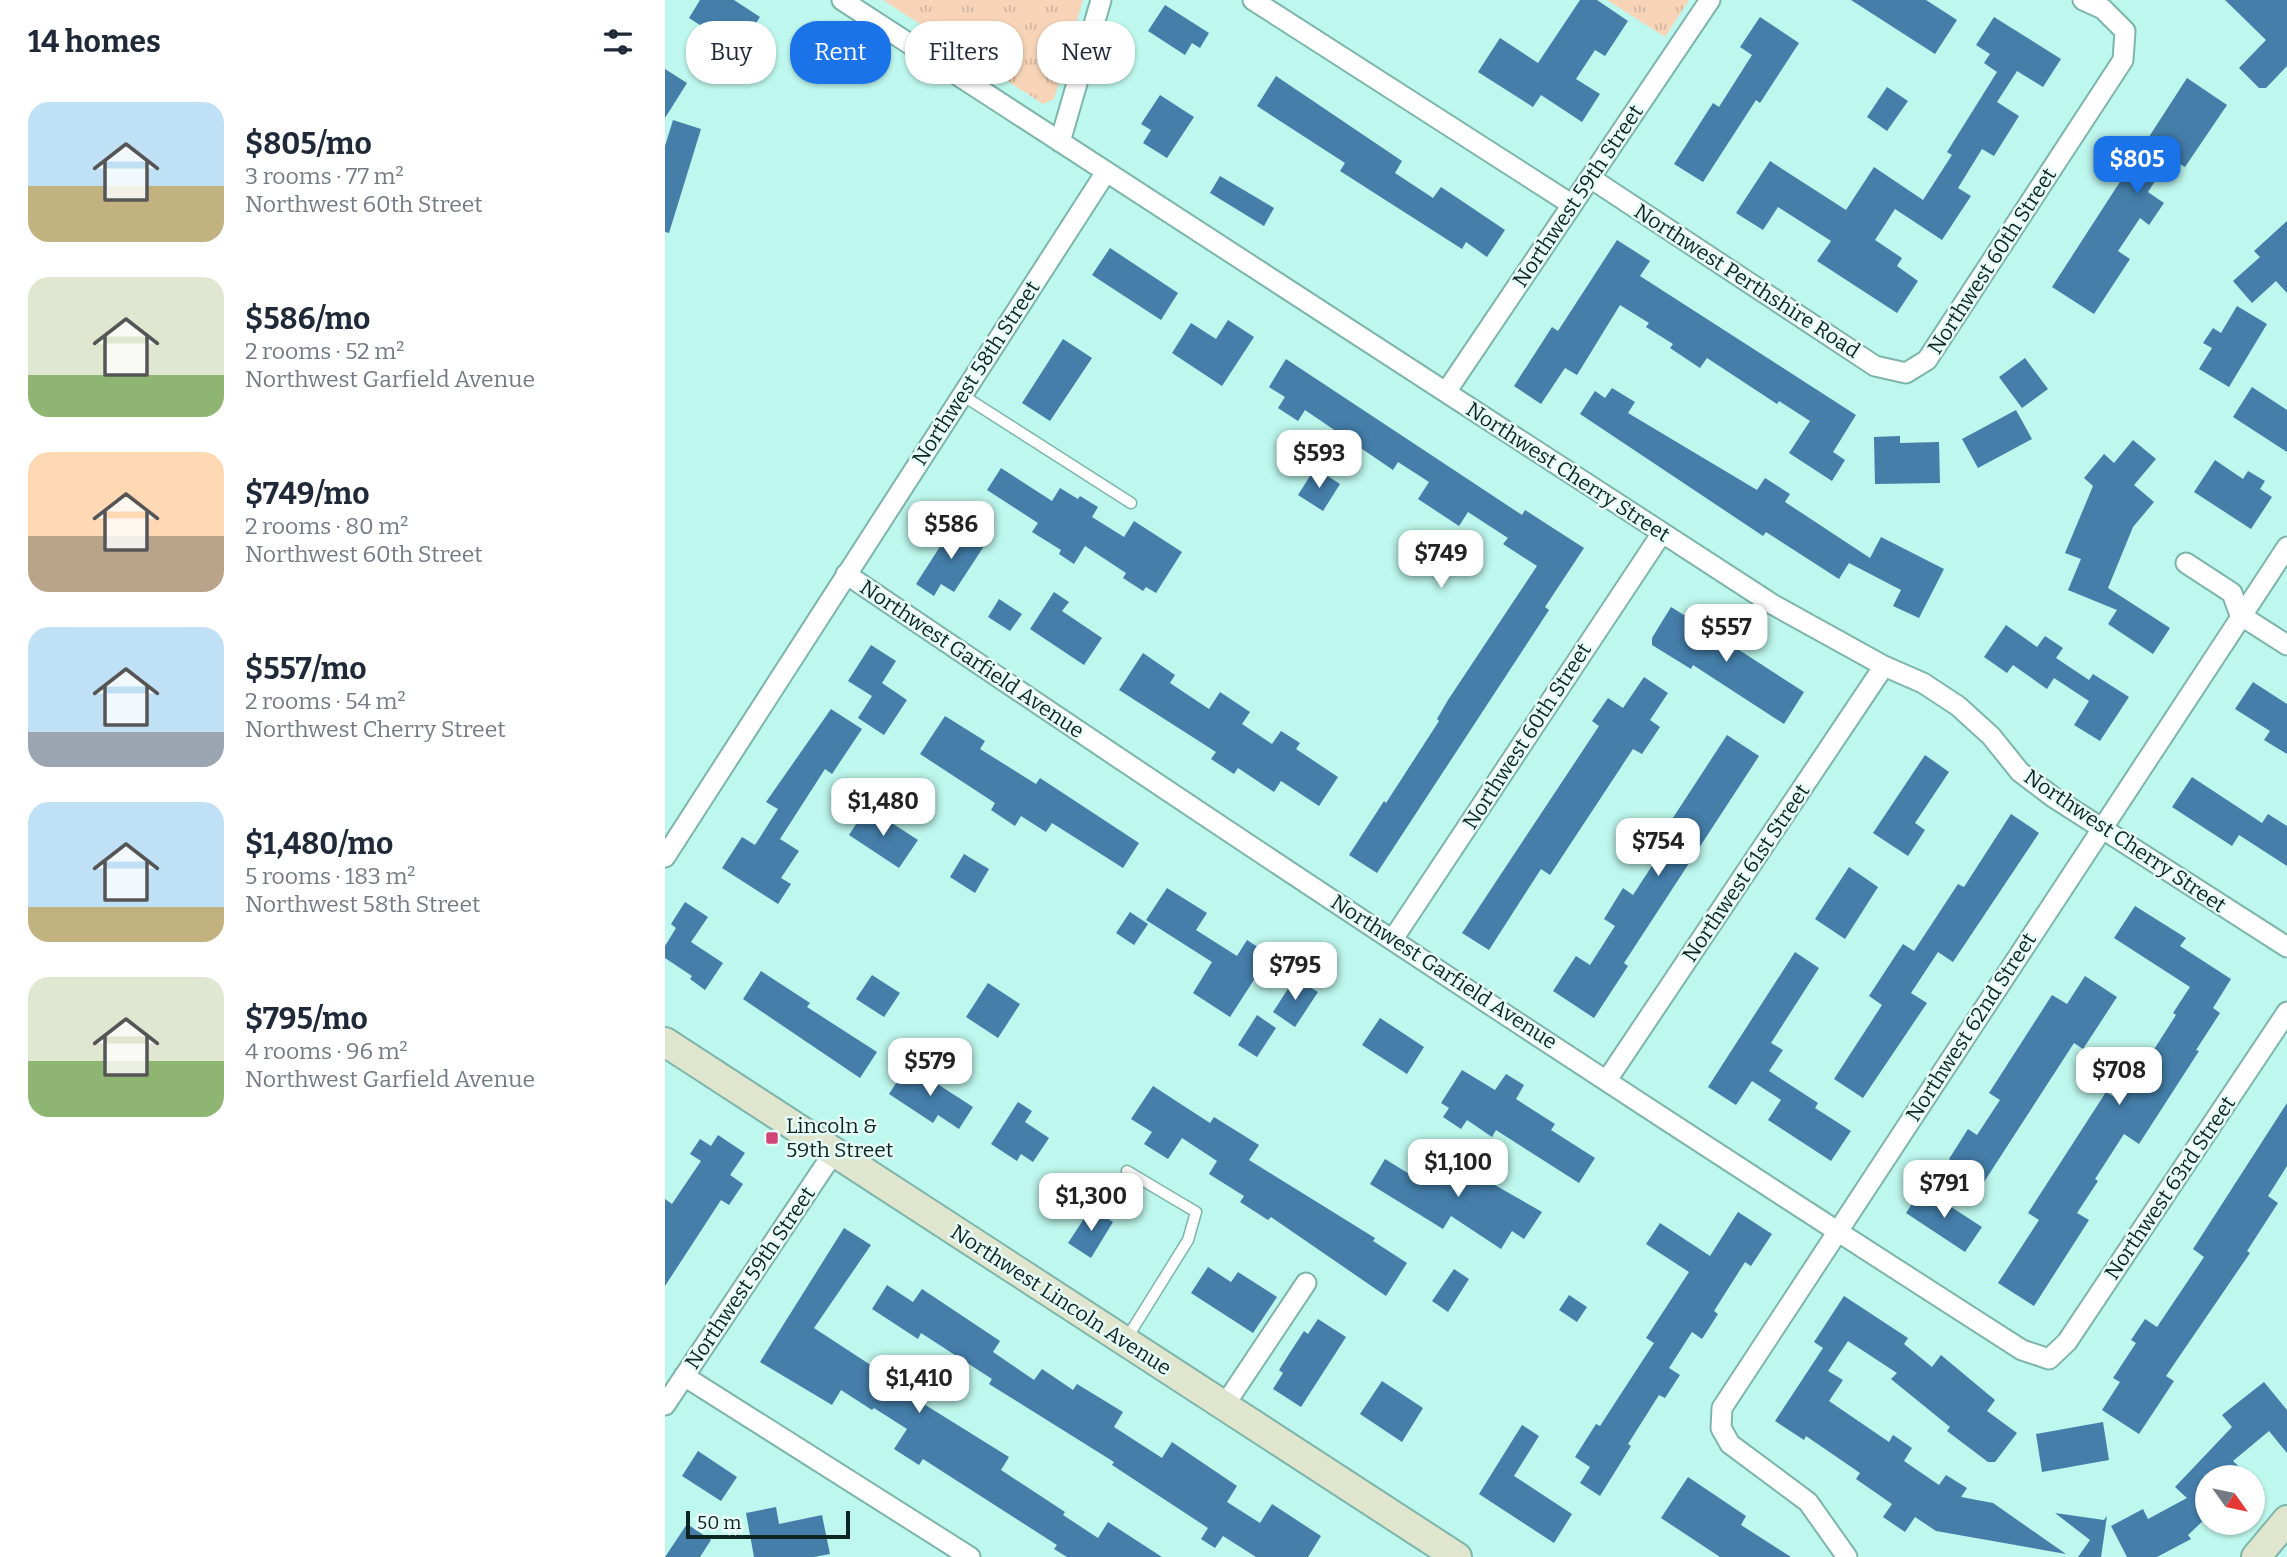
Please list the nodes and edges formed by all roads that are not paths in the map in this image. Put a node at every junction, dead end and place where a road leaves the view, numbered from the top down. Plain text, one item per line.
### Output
1 (842, 0) edge
2 (1101, 0) edge
3 (1253, 0) edge
4 (1710, 0) edge
5 (2083, 0) edge
6 (1060, 142) junction
7 (1106, 172) junction
8 (1592, 179) junction
9 (1571, 204) junction
10 (1906, 373) joint
11 (1446, 392) junction
12 (962, 395) junction
13 (1131, 503) dead end
14 (1662, 533) junction
15 (2287, 547) edge
16 (2186, 562) dead end
17 (846, 574) junction
18 (2240, 615) junction
19 (2287, 645) edge
20 (1884, 666) junction
21 (2101, 827) junction
22 (665, 856) edge
23 (1393, 939) junction
24 (2287, 947) edge
25 (2287, 1012) edge
26 (665, 1042) edge
27 (1607, 1080) junction
28 (834, 1152) junction
29 (1127, 1171) dead end
30 (1836, 1231) junction
31 (1306, 1283) dead end
32 (1125, 1341) junction
33 (2049, 1359) joint
34 (684, 1376) junction
35 (665, 1405) edge
36 (1224, 1406) junction
37 (2287, 1520) edge
38 (970, 1557) edge
39 (1457, 1557) edge
40 (1847, 1557) edge
41 (2256, 1557) edge

1 - 6 street, Northwest Cherry Street
2 - 6 street
3 - 9 street
4 - 8 street, Northwest 59th Street
5 - 10 street, Northwest 60th Street
6 - 7 street, Northwest Cherry Street
7 - 11 street, Northwest Cherry Street
7 - 12 street, Northwest 58th Street
8 - 9 street, Northwest 59th Street
8 - 10 street, Northwest Perthshire Road
9 - 11 street, Northwest 59th Street
11 - 14 street, Northwest Cherry Street
12 - 13 lane
12 - 17 street, Northwest 58th Street
14 - 20 street, Northwest Cherry Street
14 - 23 street, Northwest 60th Street
15 - 18 street, Northwest 62nd Street
16 - 18 street
17 - 22 street, Northwest 58th Street
17 - 23 street, Northwest Garfield Avenue
18 - 19 street
18 - 21 street, Northwest 62nd Street
20 - 21 street, Northwest Cherry Street
20 - 27 street, Northwest 61st Street
21 - 24 street, Northwest Cherry Street
21 - 30 street, Northwest 62nd Street
23 - 27 street, Northwest Garfield Avenue
25 - 33 street, Northwest 63rd Street
26 - 28 street, Northwest Lincoln Avenue
27 - 30 street, Northwest Garfield Avenue
28 - 32 street, Northwest Lincoln Avenue
28 - 34 street, Northwest 59th Street
29 - 32 lane
30 - 33 street, Northwest Garfield Avenue
30 - 40 street, Northwest 62nd Street
31 - 36 street
32 - 36 street, Northwest Lincoln Avenue
34 - 35 street, Northwest 59th Street
34 - 38 street
36 - 39 street, Northwest Lincoln Avenue
37 - 41 street

